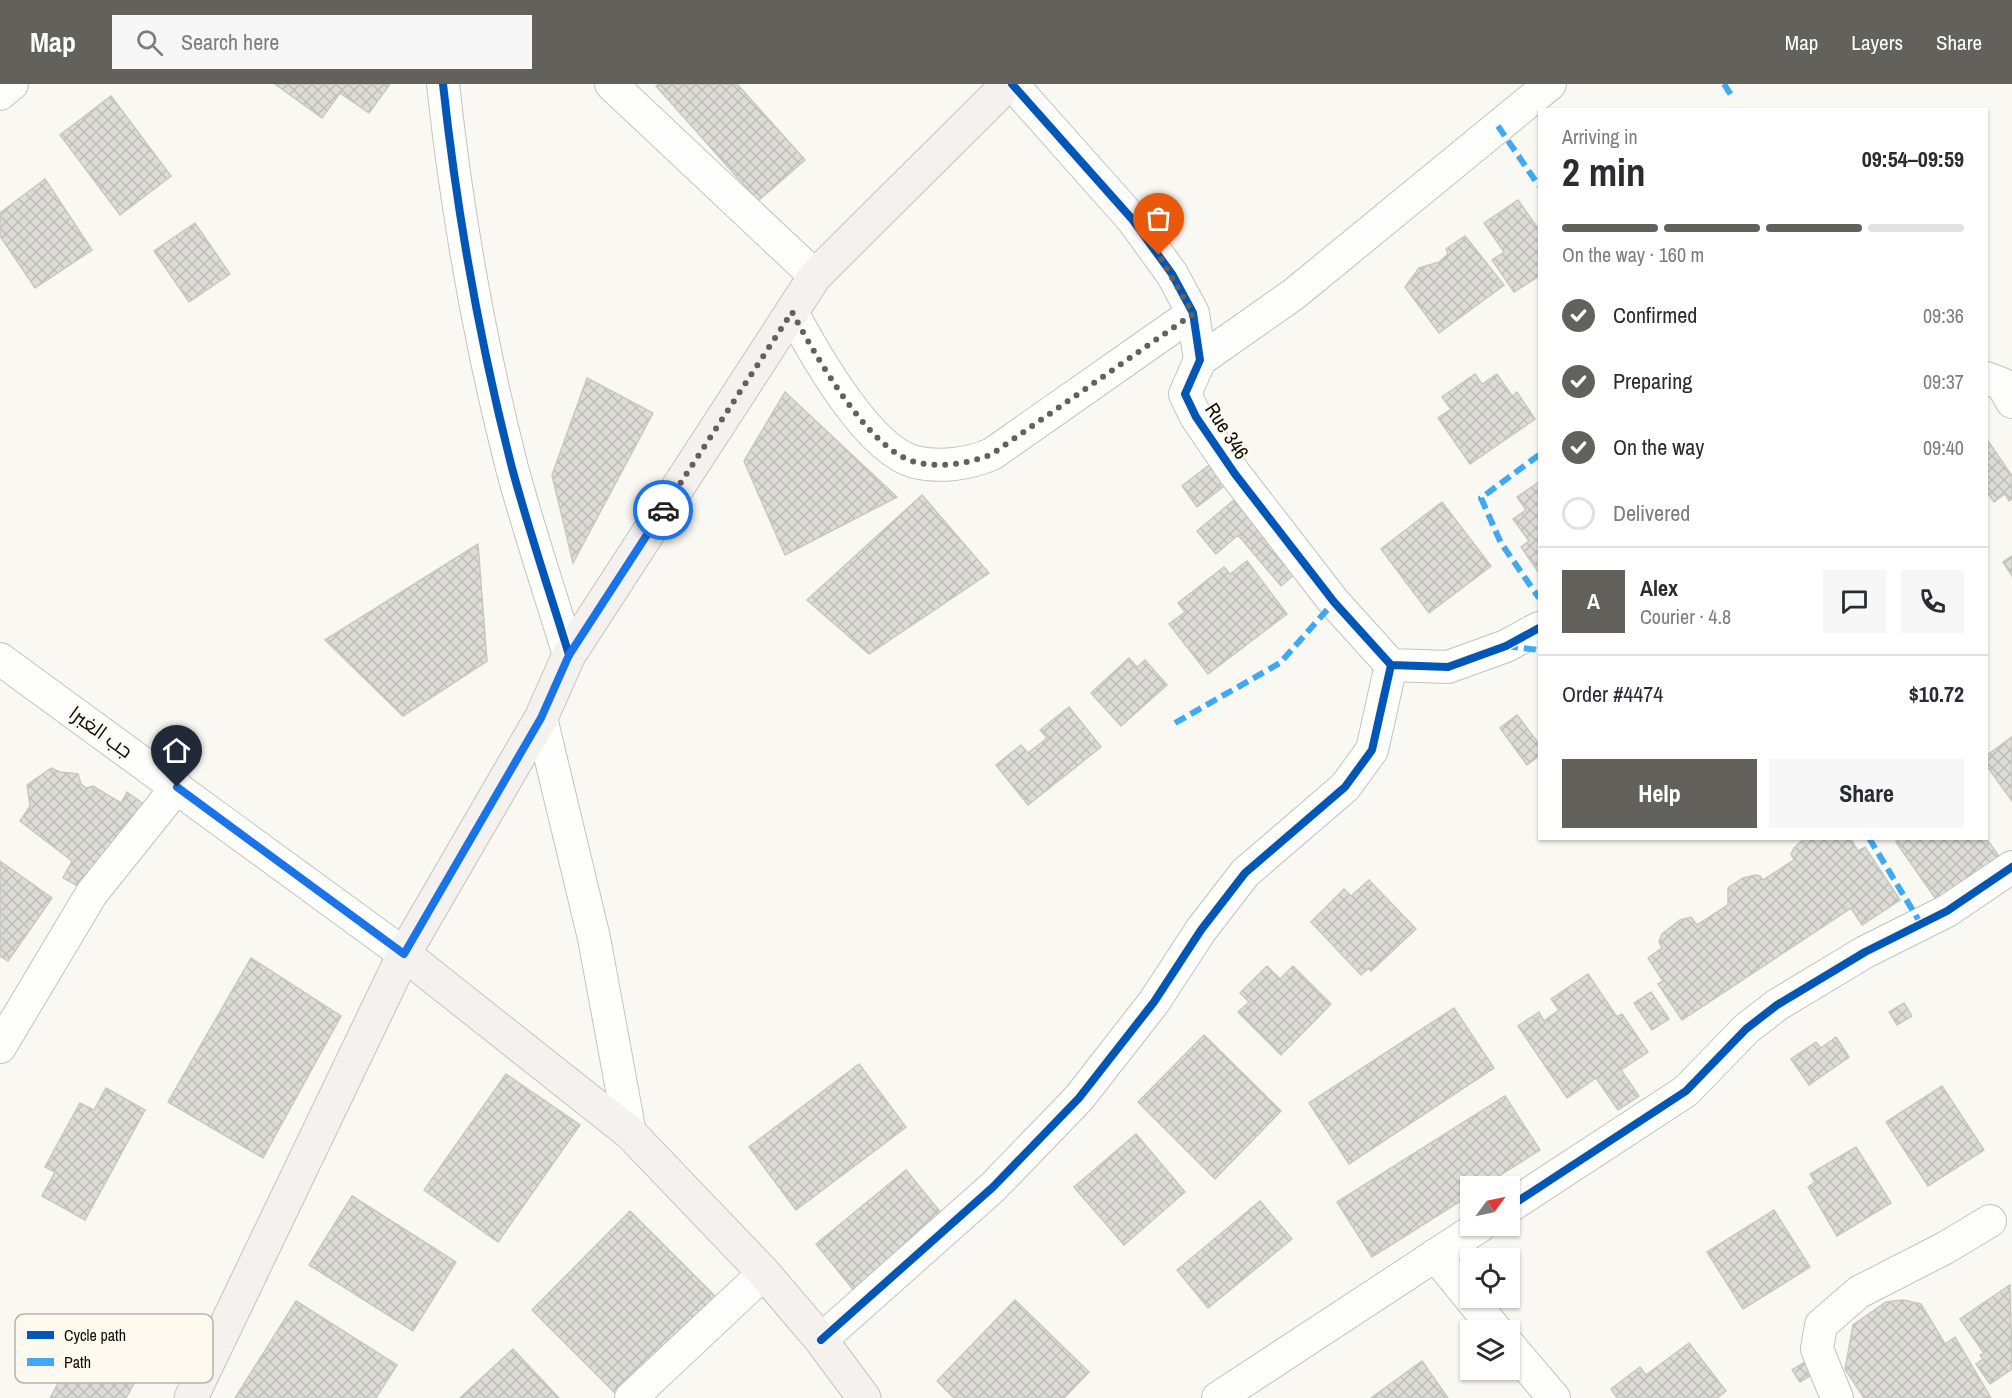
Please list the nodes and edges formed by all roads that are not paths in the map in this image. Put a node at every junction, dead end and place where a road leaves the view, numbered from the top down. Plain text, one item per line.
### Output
1 (12, 84) edge
2 (443, 84) edge
3 (611, 84) edge
4 (1010, 84) edge
5 (1550, 84) edge
6 (0, 94) edge
7 (816, 276) junction
8 (792, 312) junction
9 (1193, 314) junction
10 (1200, 360) junction
11 (1988, 379) edge
12 (2012, 402) edge
13 (1538, 628) edge
14 (569, 655) junction
15 (0, 659) edge
16 (1391, 664) junction
17 (541, 718) junction
18 (177, 787) junction
19 (2012, 867) edge
20 (404, 954) junction
21 (0, 1047) edge
22 (630, 1133) junction
23 (1520, 1200) edge
24 (1990, 1221) dead end
25 (1464, 1236) edge
26 (1435, 1255) junction
27 (764, 1273) junction
28 (1488, 1320) edge
29 (821, 1340) junction
30 (213, 1352) edge
31 (1520, 1358) edge
32 (198, 1383) edge
33 (191, 1398) edge
34 (631, 1398) edge
35 (864, 1398) edge
36 (1218, 1398) edge
37 (1554, 1398) edge
38 (1837, 1398) edge

1 - 6 street
2 - 14 street
3 - 7 street
4 - 7 main road
4 - 9 street
5 - 10 street
7 - 8 main road
8 - 9 street
8 - 14 main road
9 - 10 street
10 - 16 street, Rue 346
11 - 12 street
13 - 16 street
14 - 17 main road
15 - 18 street, جب الغبرا
16 - 29 street
17 - 20 main road
17 - 22 street
18 - 20 street, جب الغبرا
18 - 21 street
19 - 23 street
20 - 22 main road
20 - 30 main road
22 - 27 main road
24 - 38 street
25 - 26 street
26 - 28 street
26 - 36 street
27 - 29 main road
27 - 34 street
29 - 35 main road
31 - 37 street
32 - 33 main road

